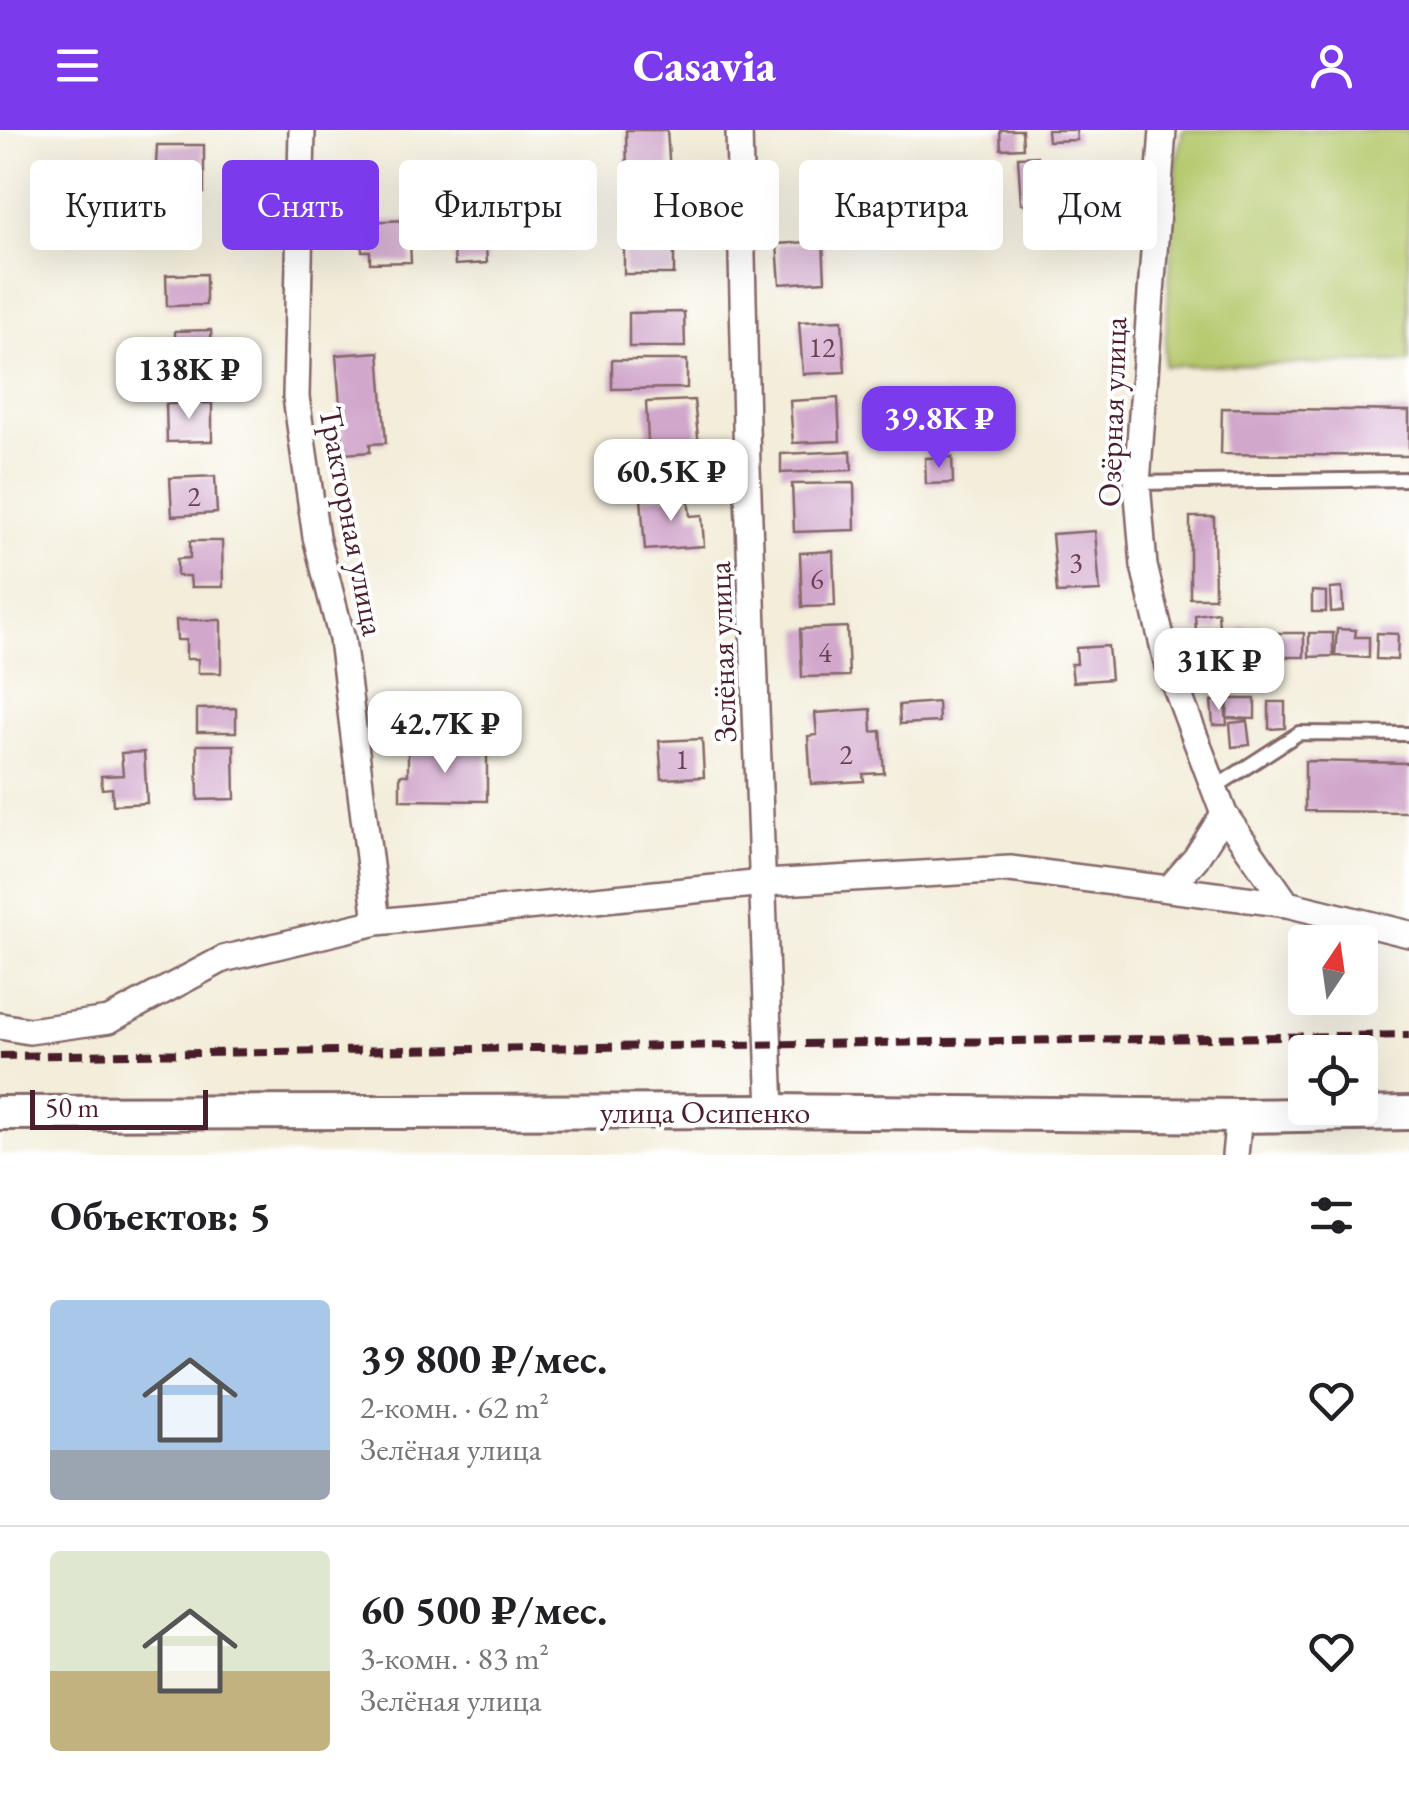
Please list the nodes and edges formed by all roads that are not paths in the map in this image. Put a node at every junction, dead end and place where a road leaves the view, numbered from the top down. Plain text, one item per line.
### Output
1 (302, 130) edge
2 (740, 130) edge
3 (1162, 130) edge
4 (1409, 479) edge
5 (1137, 483) junction
6 (1409, 734) edge
7 (1214, 788) junction
8 (1224, 814) junction
9 (764, 883) junction
10 (1169, 889) junction
11 (1287, 904) junction
12 (377, 922) junction
13 (1409, 934) edge
14 (0, 1026) edge
15 (771, 1111) junction
16 (0, 1113) edge
17 (1409, 1113) edge
18 (1239, 1116) junction
19 (1235, 1155) edge

1 - 12 street, Тракторная улица
2 - 9 street, Зелёная улица
3 - 5 street, Озёрная улица
4 - 5 lane
5 - 7 street, Озёрная улица
6 - 7 lane
7 - 8 street, Озёрная улица
8 - 10 street
8 - 11 street, Озёрная улица
9 - 10 street
9 - 12 street
9 - 15 street, Зелёная улица
10 - 11 street
11 - 13 street
12 - 14 street
15 - 16 street, улица Осипенко
15 - 18 street, улица Осипенко
17 - 18 street, улица Осипенко
18 - 19 street

